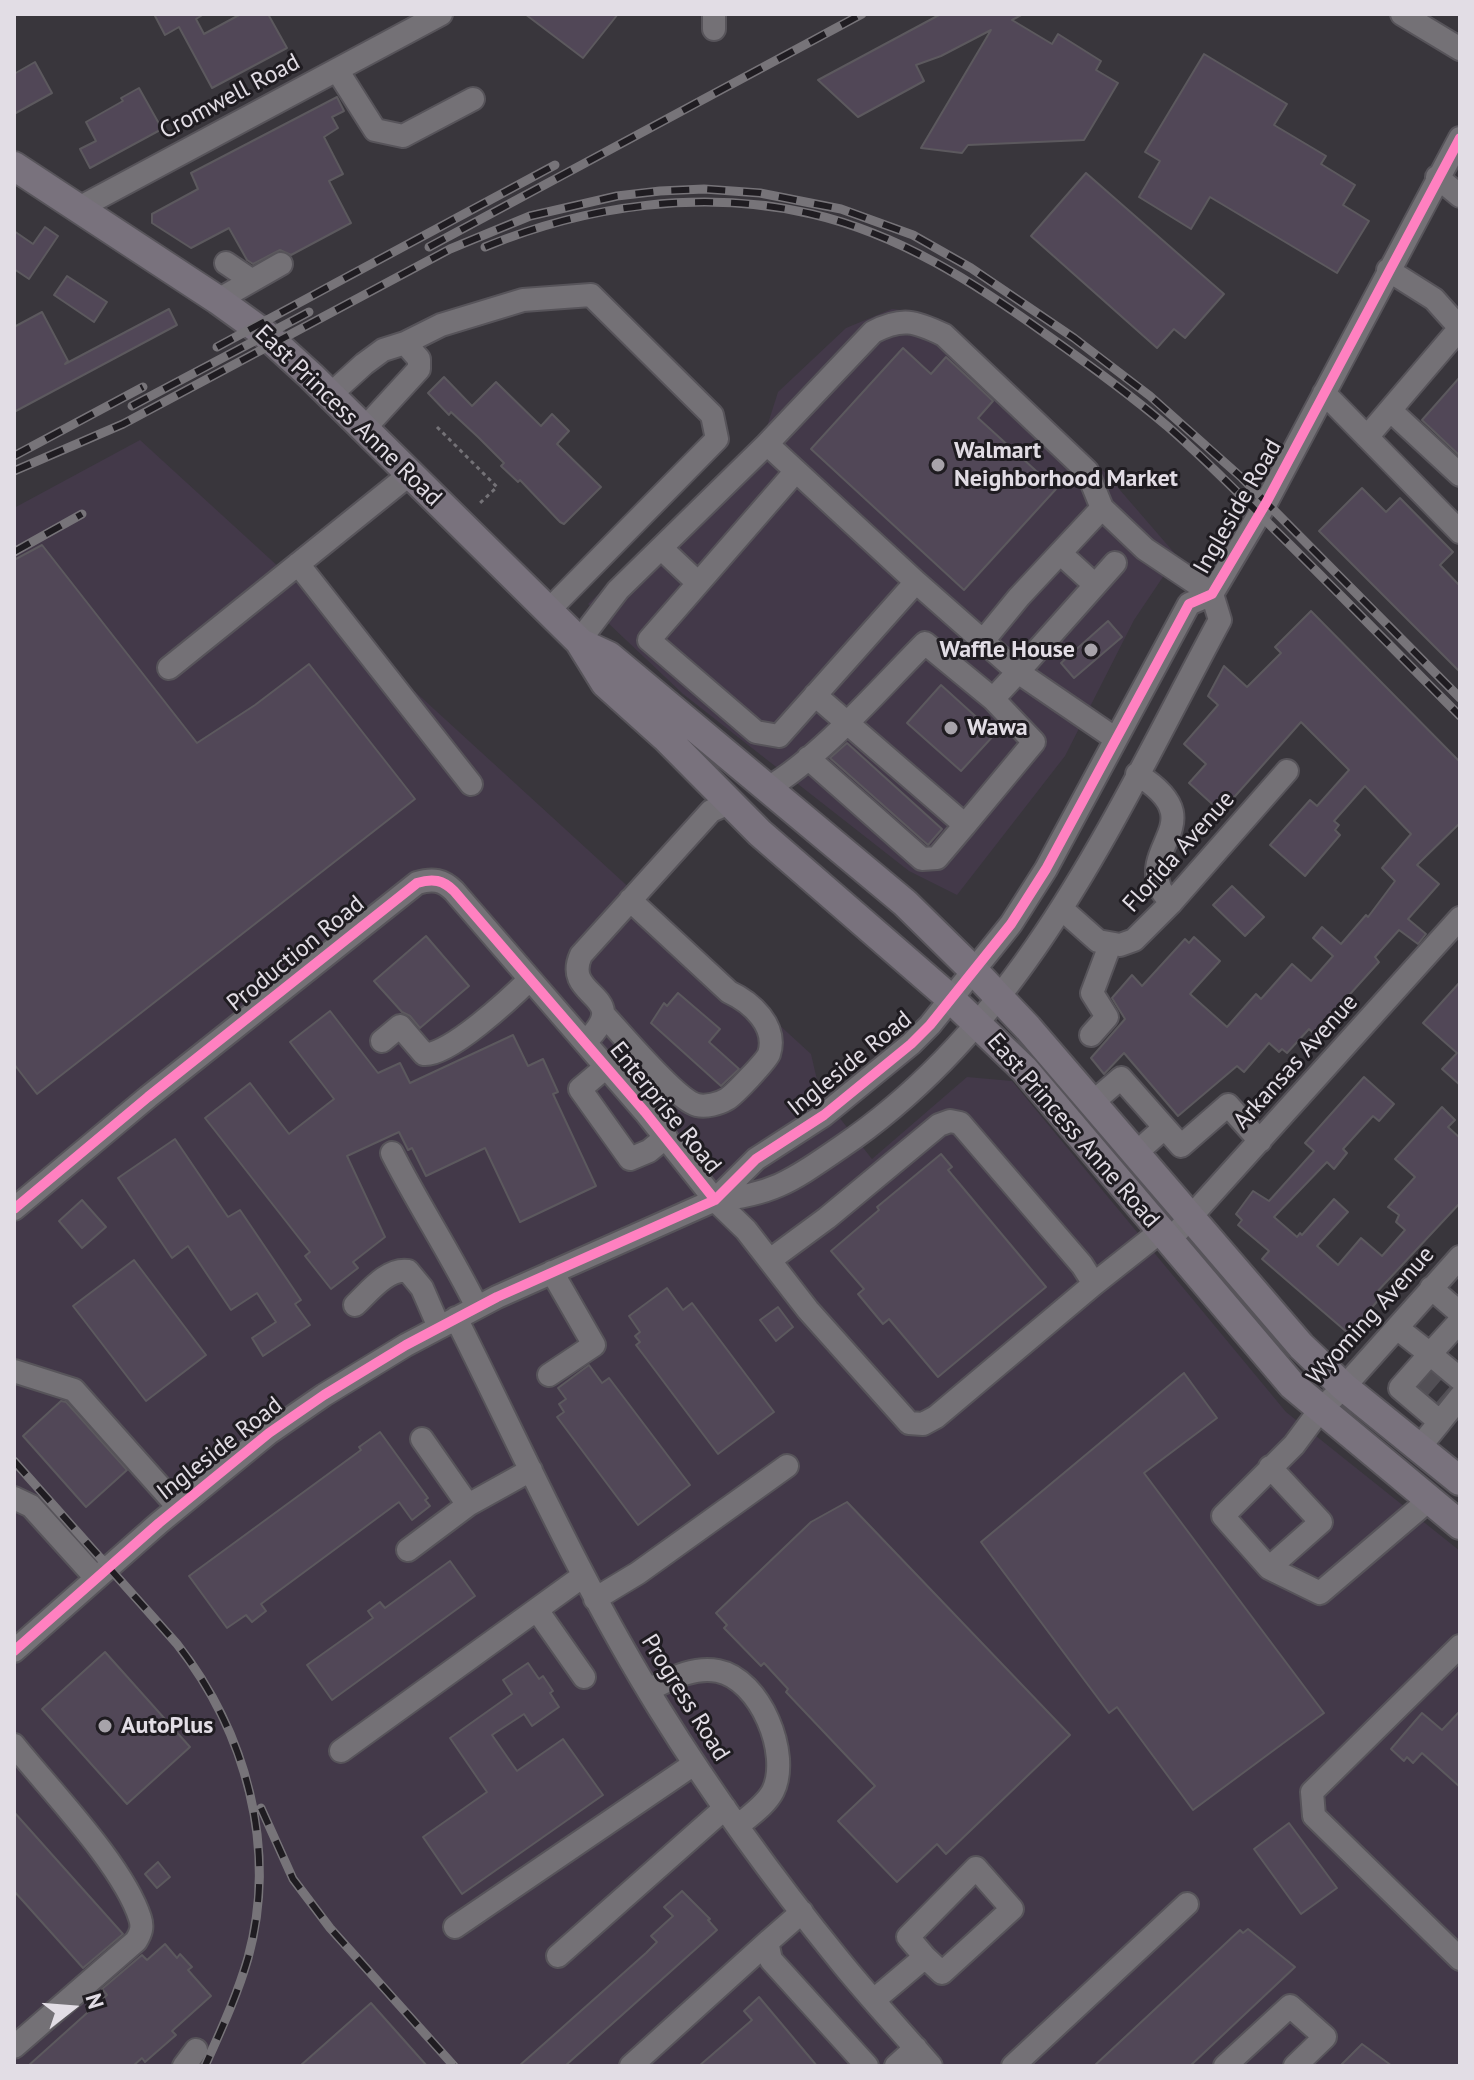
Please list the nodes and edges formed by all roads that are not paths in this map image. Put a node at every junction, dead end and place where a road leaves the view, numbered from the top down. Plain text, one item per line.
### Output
1 (441, 14) edge
2 (1402, 14) edge
3 (1460, 49) edge
4 (337, 70) junction
5 (473, 99) dead end
6 (1460, 138) edge
7 (14, 166) edge
8 (1437, 177) junction
9 (1460, 196) edge
10 (79, 208) junction
11 (226, 263) dead end
12 (281, 264) dead end
13 (1388, 270) junction
14 (251, 280) junction
15 (218, 300) junction
16 (1460, 328) edge
17 (405, 343) junction
18 (1324, 393) junction
19 (330, 395) junction
20 (1390, 410) junction
21 (364, 429) junction
22 (1367, 437) junction
23 (767, 444) junction
24 (1453, 469) edge
25 (796, 471) junction
26 (410, 474) junction
27 (1419, 490) junction
28 (1102, 508) junction
29 (1460, 532) edge
30 (661, 548) junction
31 (1060, 553) junction
32 (1115, 563) dead end
33 (298, 564) junction
34 (916, 582) junction
35 (698, 583) junction
36 (1095, 585) junction
37 (1212, 594) junction
38 (548, 611) junction
39 (579, 641) junction
40 (983, 641) junction
41 (169, 668) dead end
42 (1018, 672) junction
43 (815, 695) junction
44 (993, 699) junction
45 (844, 723) junction
46 (1116, 739) junction
47 (808, 758) junction
48 (1287, 771) dead end
49 (1137, 774) junction
50 (471, 784) dead end
51 (768, 788) junction
52 (729, 803) junction
53 (965, 825) junction
54 (630, 900) junction
55 (1171, 903) junction
56 (1063, 910) junction
57 (1460, 918) edge
58 (1110, 945) junction
59 (974, 971) junction
60 (530, 979) junction
61 (999, 997) junction
62 (951, 999) junction
63 (604, 1015) junction
64 (978, 1023) junction
65 (1091, 1035) dead end
66 (382, 1041) dead end
67 (585, 1042) junction
68 (606, 1067) junction
69 (1092, 1103) junction
70 (1164, 1128) junction
71 (666, 1137) junction
72 (1260, 1141) junction
73 (392, 1153) dead end
74 (1136, 1153) junction
75 (715, 1200) junction
76 (14, 1209) edge
77 (1191, 1217) junction
78 (1165, 1236) junction
79 (1460, 1257) edge
80 (770, 1260) junction
81 (552, 1272) junction
82 (1094, 1284) junction
83 (1431, 1288) junction
84 (355, 1305) dead end
85 (477, 1307) junction
86 (1460, 1313) edge
87 (1460, 1321) edge
88 (448, 1323) junction
89 (1397, 1328) junction
90 (1421, 1366) junction
91 (14, 1371) edge
92 (549, 1375) dead end
93 (1344, 1387) junction
94 (1455, 1394) edge
95 (1320, 1410) junction
96 (1440, 1422) junction
97 (422, 1439) dead end
98 (1418, 1449) junction
99 (787, 1466) dead end
100 (1270, 1467) junction
101 (531, 1470) junction
102 (1460, 1481) edge
103 (14, 1498) edge
104 (1429, 1500) junction
105 (468, 1505) junction
106 (178, 1507) junction
107 (1460, 1525) edge
108 (408, 1550) dead end
109 (1269, 1568) junction
110 (583, 1576) junction
111 (96, 1578) junction
112 (595, 1599) junction
113 (537, 1610) junction
114 (1460, 1646) edge
115 (14, 1651) edge
116 (584, 1677) dead end
117 (648, 1690) junction
118 (14, 1745) edge
119 (341, 1751) dead end
120 (694, 1764) junction
121 (732, 1817) junction
122 (1187, 1904) dead end
123 (802, 1912) junction
124 (455, 1927) dead end
125 (770, 1940) junction
126 (558, 1956) dead end
127 (925, 1957) junction
128 (1460, 1959) edge
129 (874, 2000) junction
130 (14, 2047) edge
131 (916, 2048) junction
132 (631, 2066) edge
133 (867, 2066) edge
134 (896, 2066) edge
135 (931, 2066) edge
136 (1013, 2066) edge
137 (1225, 2066) edge
138 (1295, 2066) edge

1 - 4 street, Cromwell Road
2 - 3 street
4 - 5 street
4 - 10 street, Cromwell Road
6 - 8 street, Ingleside Road
7 - 10 main road, East Princess Anne Road
8 - 9 street
8 - 13 street, Ingleside Road
10 - 15 main road, East Princess Anne Road
11 - 14 street
12 - 14 street
13 - 16 street
13 - 18 street, Ingleside Road
14 - 15 street
15 - 19 main road, East Princess Anne Road
16 - 20 street
17 - 19 street
17 - 21 street
17 - 38 street
18 - 22 street
18 - 37 street, Ingleside Road
19 - 21 main road, East Princess Anne Road
20 - 22 street
20 - 24 street
21 - 26 main road, East Princess Anne Road
22 - 27 street
23 - 25 street
23 - 28 street
23 - 30 street
24 - 27 street
25 - 34 street
25 - 35 street
26 - 33 street
26 - 38 main road, East Princess Anne Road
27 - 29 street
28 - 31 street
28 - 37 street
30 - 35 street
30 - 39 street
31 - 36 street
31 - 40 street
32 - 36 street
33 - 41 street
33 - 50 street
34 - 40 street
34 - 43 street
35 - 43 street
36 - 42 street
37 - 46 street, Ingleside Road
37 - 49 street, Ingleside Road
38 - 39 main road, East Princess Anne Road
39 - 51 main road, East Princess Anne Road
39 - 52 main road, East Princess Anne Road
40 - 42 street
42 - 44 street
42 - 46 street
43 - 45 street
44 - 45 street
44 - 53 street
45 - 47 street
45 - 53 street
46 - 59 street, Ingleside Road
47 - 51 street
47 - 53 street
48 - 55 street, Florida Avenue
49 - 55 street
49 - 56 street, Ingleside Road
51 - 59 main road, East Princess Anne Road
52 - 54 street
52 - 62 main road, East Princess Anne Road
54 - 63 street
54 - 63 street
55 - 58 street, Florida Avenue
56 - 58 street
56 - 61 street, Ingleside Road
57 - 72 street, Arkansas Avenue
58 - 65 street
59 - 61 main road, East Princess Anne Road
59 - 62 street, Ingleside Road
60 - 66 street
60 - 67 street, Production Road
60 - 76 street, Production Road
61 - 64 street, Ingleside Road
61 - 69 main road, East Princess Anne Road
62 - 64 main road, East Princess Anne Road
62 - 75 street, Ingleside Road
63 - 67 street
64 - 75 street, Ingleside Road
64 - 78 main road, East Princess Anne Road
67 - 68 street, Enterprise Road
68 - 71 street, Enterprise Road
68 - 71 street
69 - 70 street
69 - 74 main road, East Princess Anne Road
70 - 72 street
70 - 74 street
71 - 75 street, Enterprise Road
72 - 77 street, Arkansas Avenue
73 - 85 street
74 - 77 main road, East Princess Anne Road
75 - 80 street, Enterprise Road
75 - 81 street, Ingleside Road
77 - 78 street, Arkansas Avenue
77 - 93 main road, East Princess Anne Road
78 - 82 street, Arkansas Avenue
78 - 95 main road, East Princess Anne Road
79 - 83 street, Wyoming Avenue
80 - 82 street
80 - 82 street, Enterprise Road
81 - 85 street, Ingleside Road
81 - 92 street
83 - 86 street
83 - 89 street, Wyoming Avenue
84 - 88 street, Progress Road
85 - 88 street, Ingleside Road
87 - 90 street
88 - 101 street, Progress Road
88 - 106 street, Ingleside Road
89 - 90 street
89 - 93 street, Wyoming Avenue
90 - 94 street
90 - 96 street
91 - 106 street
93 - 95 street, Wyoming Avenue
93 - 98 main road, East Princess Anne Road
94 - 96 street
95 - 100 street, Wyoming Avenue
95 - 104 main road, East Princess Anne Road
96 - 98 street
97 - 105 street
98 - 102 main road, East Princess Anne Road
99 - 112 street
100 - 109 street, Wyoming Avenue
100 - 109 street
101 - 105 street
101 - 110 street, Progress Road
103 - 111 street
104 - 107 main road, East Princess Anne Road
104 - 109 street
105 - 108 street
106 - 111 street, Ingleside Road
110 - 112 street, Progress Road
110 - 113 street
111 - 115 street, Ingleside Road
112 - 117 street, Progress Road
113 - 116 street
113 - 119 street
114 - 128 street
117 - 120 street, Progress Road
117 - 121 street
118 - 130 street
120 - 121 street, Progress Road
120 - 124 street
121 - 123 street, Progress Road
121 - 126 street
122 - 136 street
123 - 125 street
123 - 129 street, Progress Road
125 - 132 street
125 - 133 street
127 - 127 street
127 - 129 street
129 - 131 street, Progress Road
131 - 134 street
131 - 135 street, Progress Road
137 - 138 street

